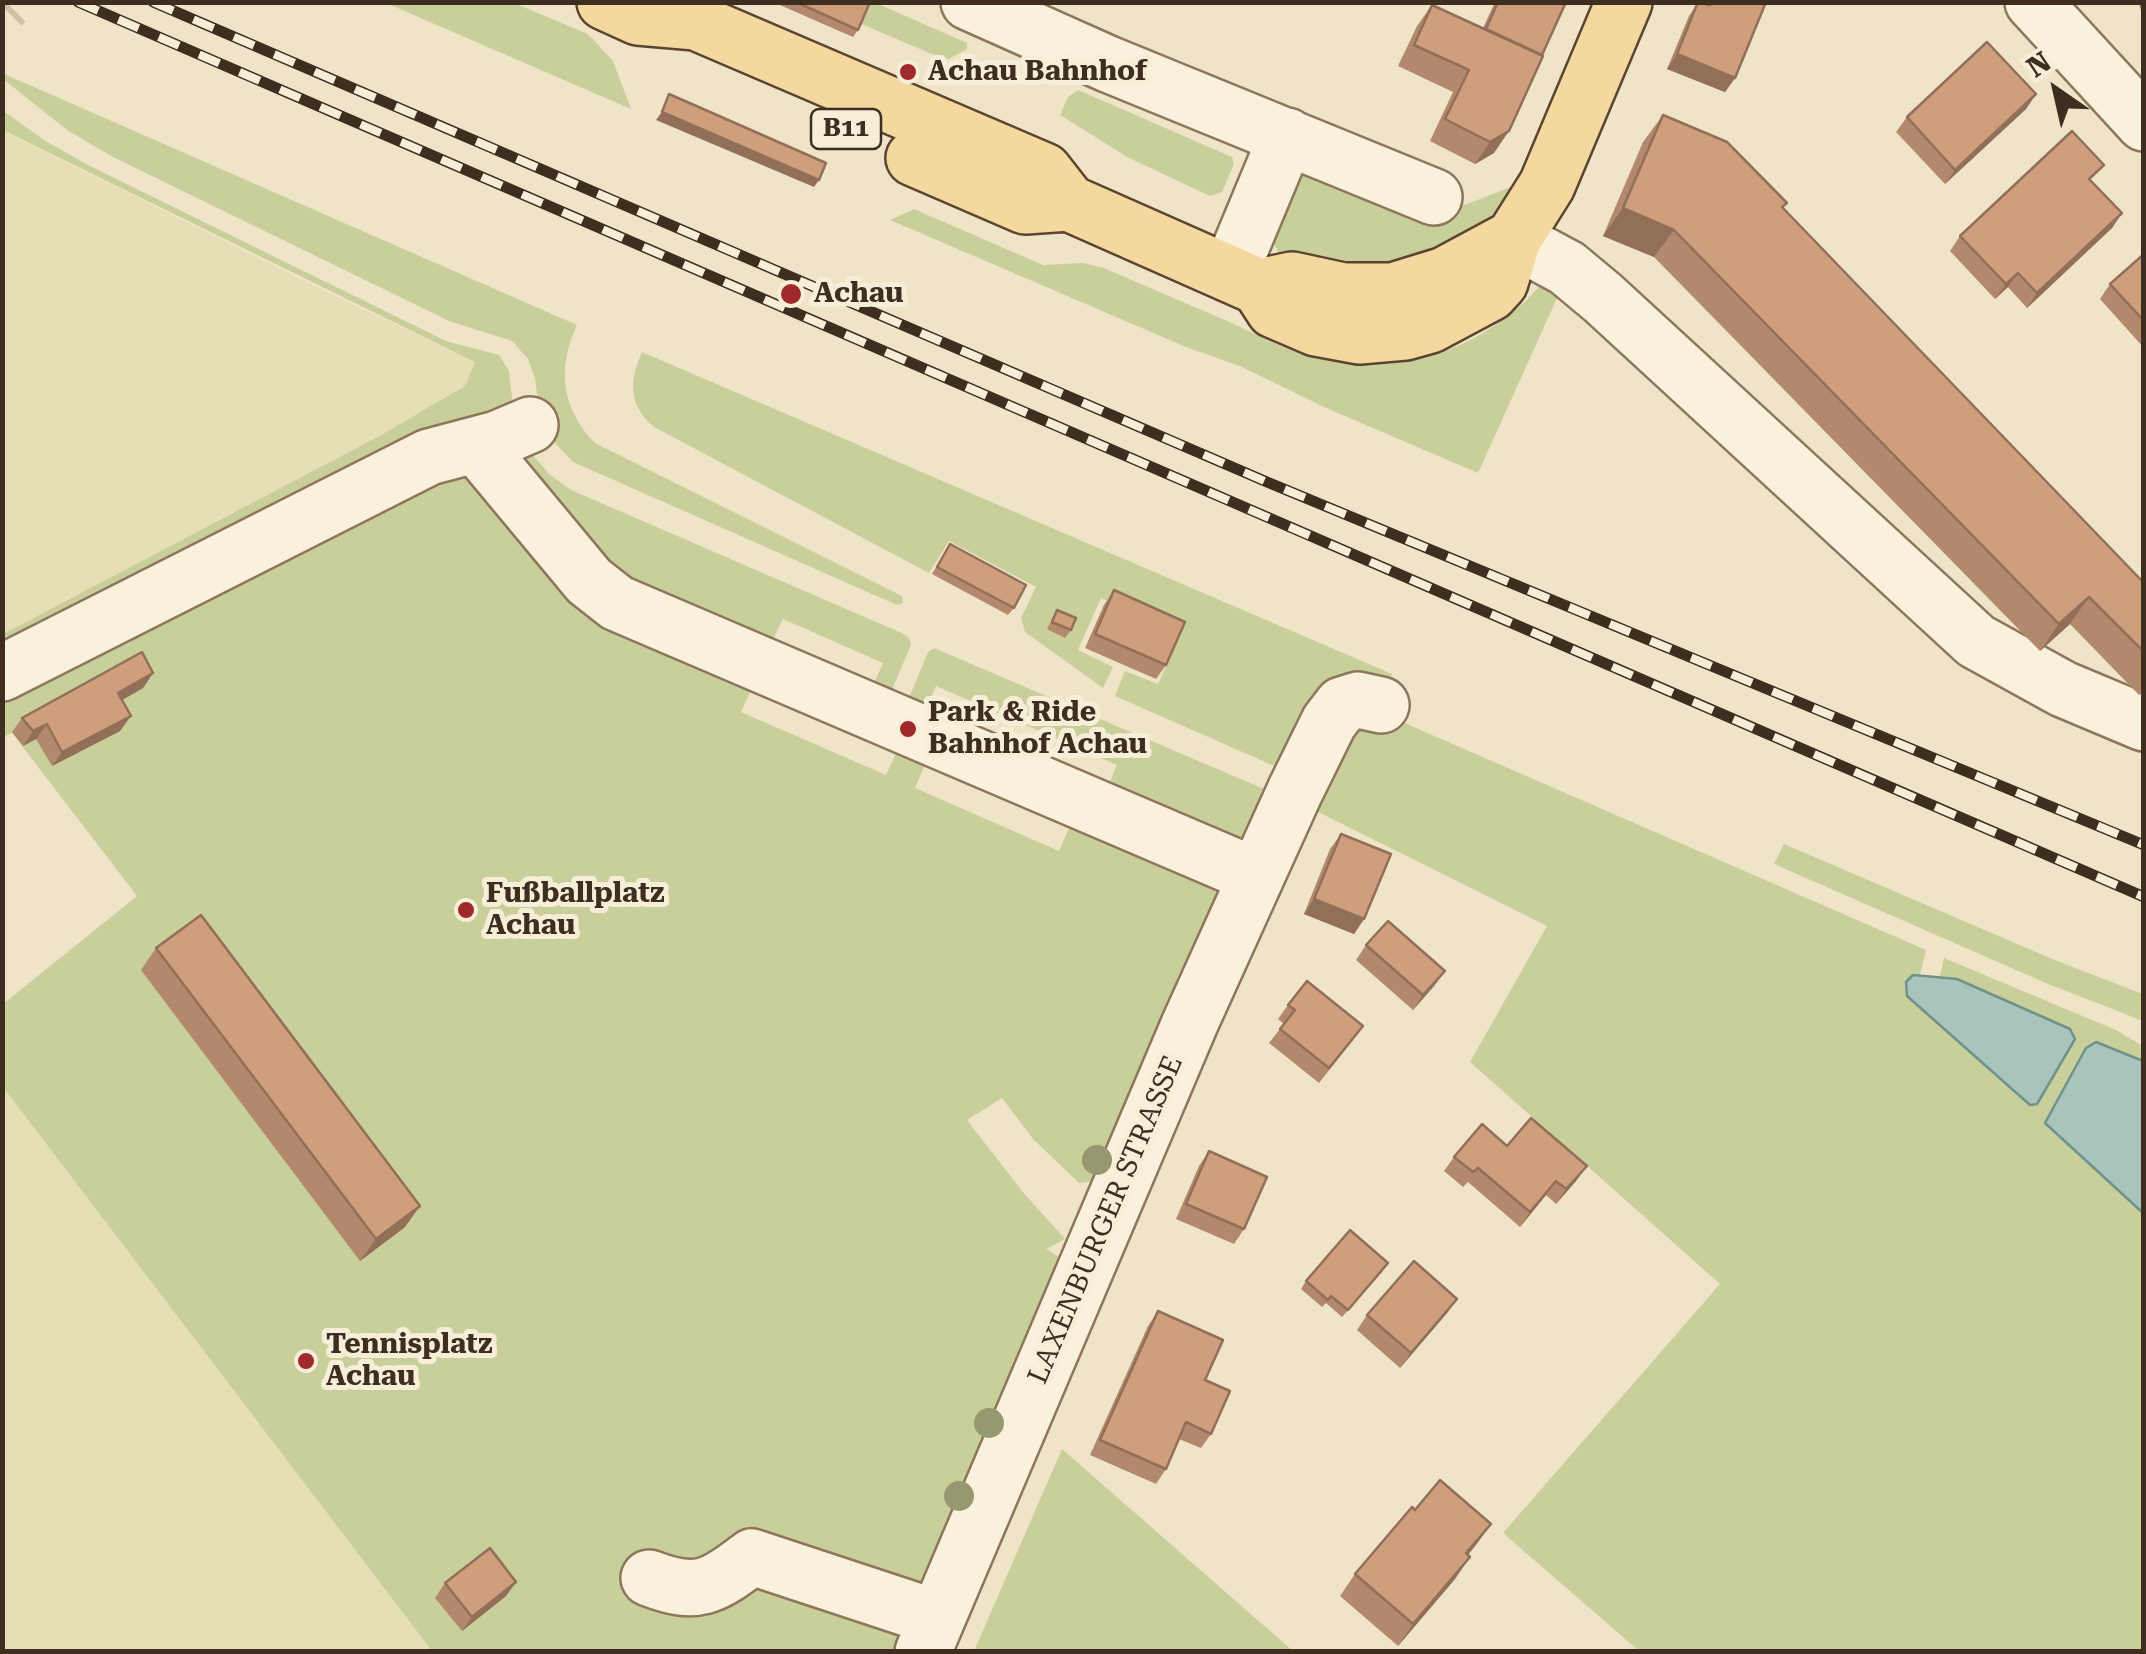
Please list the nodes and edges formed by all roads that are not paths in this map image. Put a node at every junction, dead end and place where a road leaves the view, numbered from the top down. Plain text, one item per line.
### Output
1 (969, 2) edge
2 (1624, 2) edge
3 (2033, 2) edge
4 (621, 10) edge
5 (2139, 109) edge
6 (1286, 136) junction
7 (1434, 197) dead end
8 (1513, 239) junction
9 (1244, 280) junction
10 (530, 425) dead end
11 (476, 446) junction
12 (2, 673) edge
13 (1381, 705) dead end
14 (2144, 723) edge
15 (1256, 876) junction
16 (649, 1578) dead end
17 (930, 1635) edge

1 - 6 street
2 - 8 main road, B11
3 - 5 street
4 - 9 main road, B11
6 - 7 street
6 - 9 street
8 - 9 main road, B11
8 - 14 street
10 - 11 street
11 - 12 street
11 - 15 street
13 - 15 street, LAXENBURGER STRASSE
15 - 17 street, LAXENBURGER STRASSE
16 - 17 street

